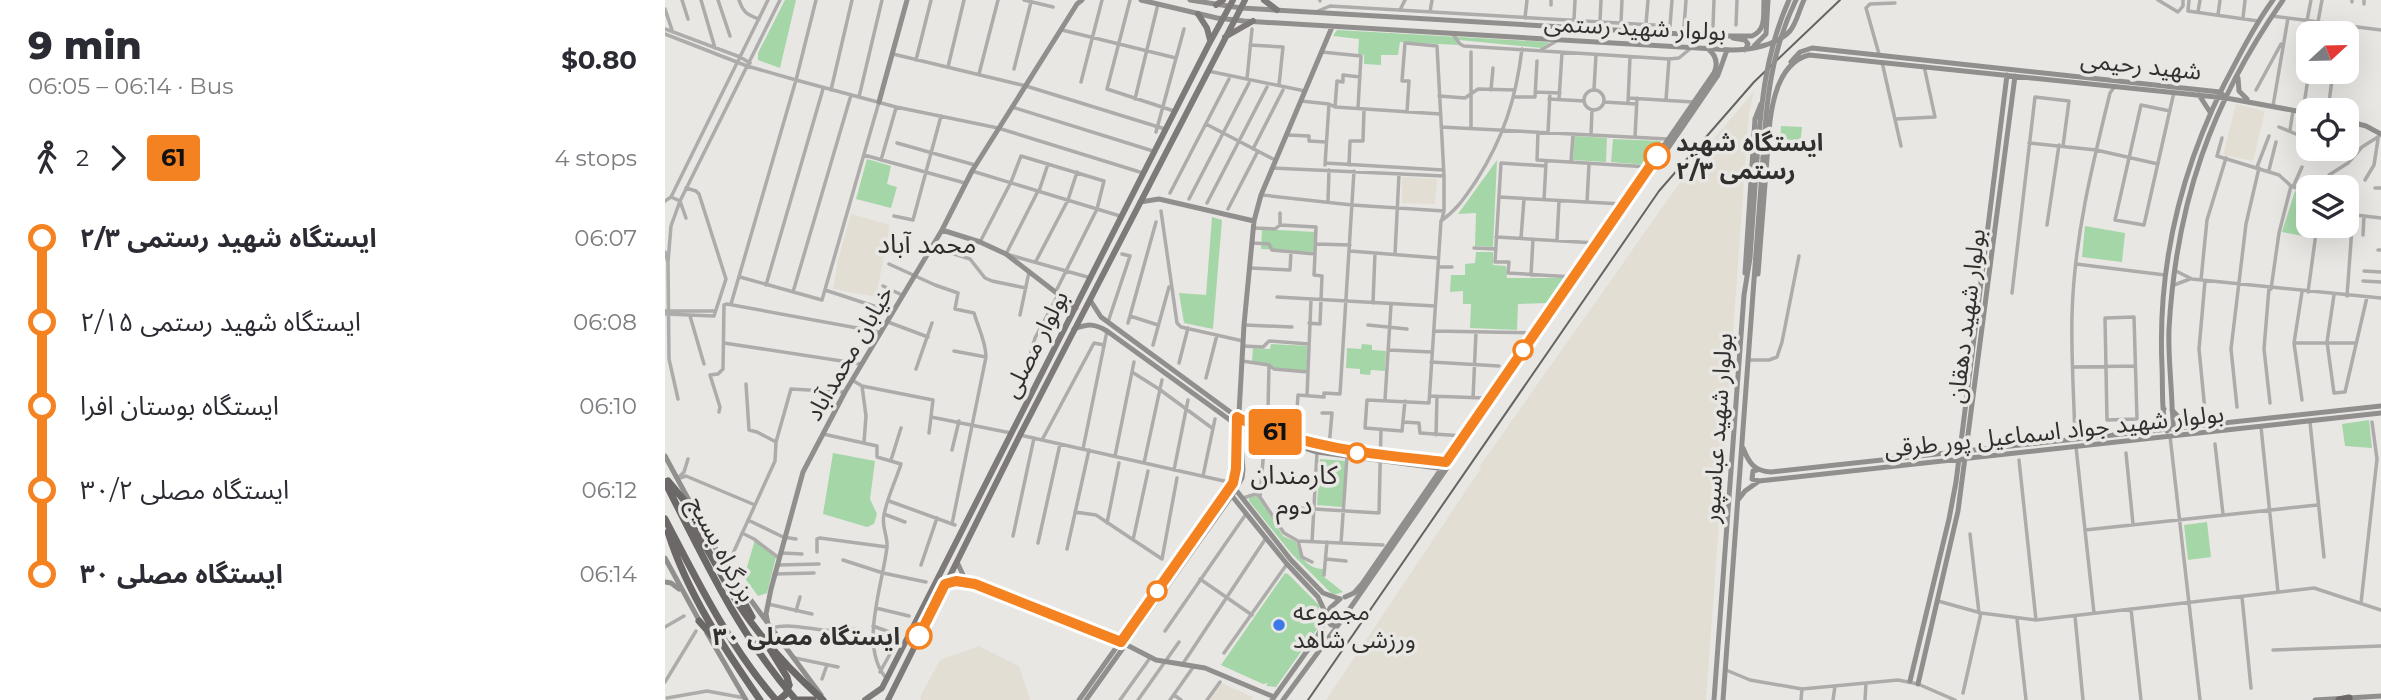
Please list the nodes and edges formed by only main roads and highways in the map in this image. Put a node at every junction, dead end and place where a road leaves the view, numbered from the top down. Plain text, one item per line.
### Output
1 (1223, 0) edge
2 (1233, 0) edge
3 (1245, 0) edge
4 (1264, 0) edge
5 (1213, 5) road end
6 (1277, 10) road end
7 (1202, 14) road end
8 (1253, 25) road end
9 (1224, 38) junction
10 (1210, 42) junction
11 (665, 480) edge
12 (678, 508) junction
13 (699, 518) road end
14 (665, 520) edge
15 (725, 560) road end
16 (699, 621) road end
17 (762, 636) junction
18 (733, 661) junction
19 (750, 687) junction
20 (881, 688) junction
21 (2349, 698) road end
22 (759, 700) edge
23 (766, 700) edge
24 (778, 700) edge
25 (799, 700) edge
26 (813, 700) edge
27 (824, 700) edge
28 (865, 700) edge
29 (874, 700) edge
30 (888, 700) edge
31 (2339, 700) edge

1 - 5 main road
2 - 10 main road, بولوار مصلی
3 - 9 main road, بولوار مصلی
4 - 6 main road
7 - 10 main road
8 - 9 main road
9 - 30 main road, بولوار مصلی
10 - 20 main road, بولوار مصلی
11 - 12 highway, بزرگراه بسیج
11 - 13 highway
12 - 17 highway
12 - 25 highway, بزرگراه بسیج
14 - 18 highway
14 - 24 highway, بزرگراه بسیج
15 - 17 highway
16 - 18 highway
17 - 24 highway, bridge
17 - 27 highway
18 - 19 highway
19 - 22 highway
19 - 23 highway
20 - 28 main road, بولوار مصلی
20 - 29 main road
21 - 31 highway
25 - 26 highway

